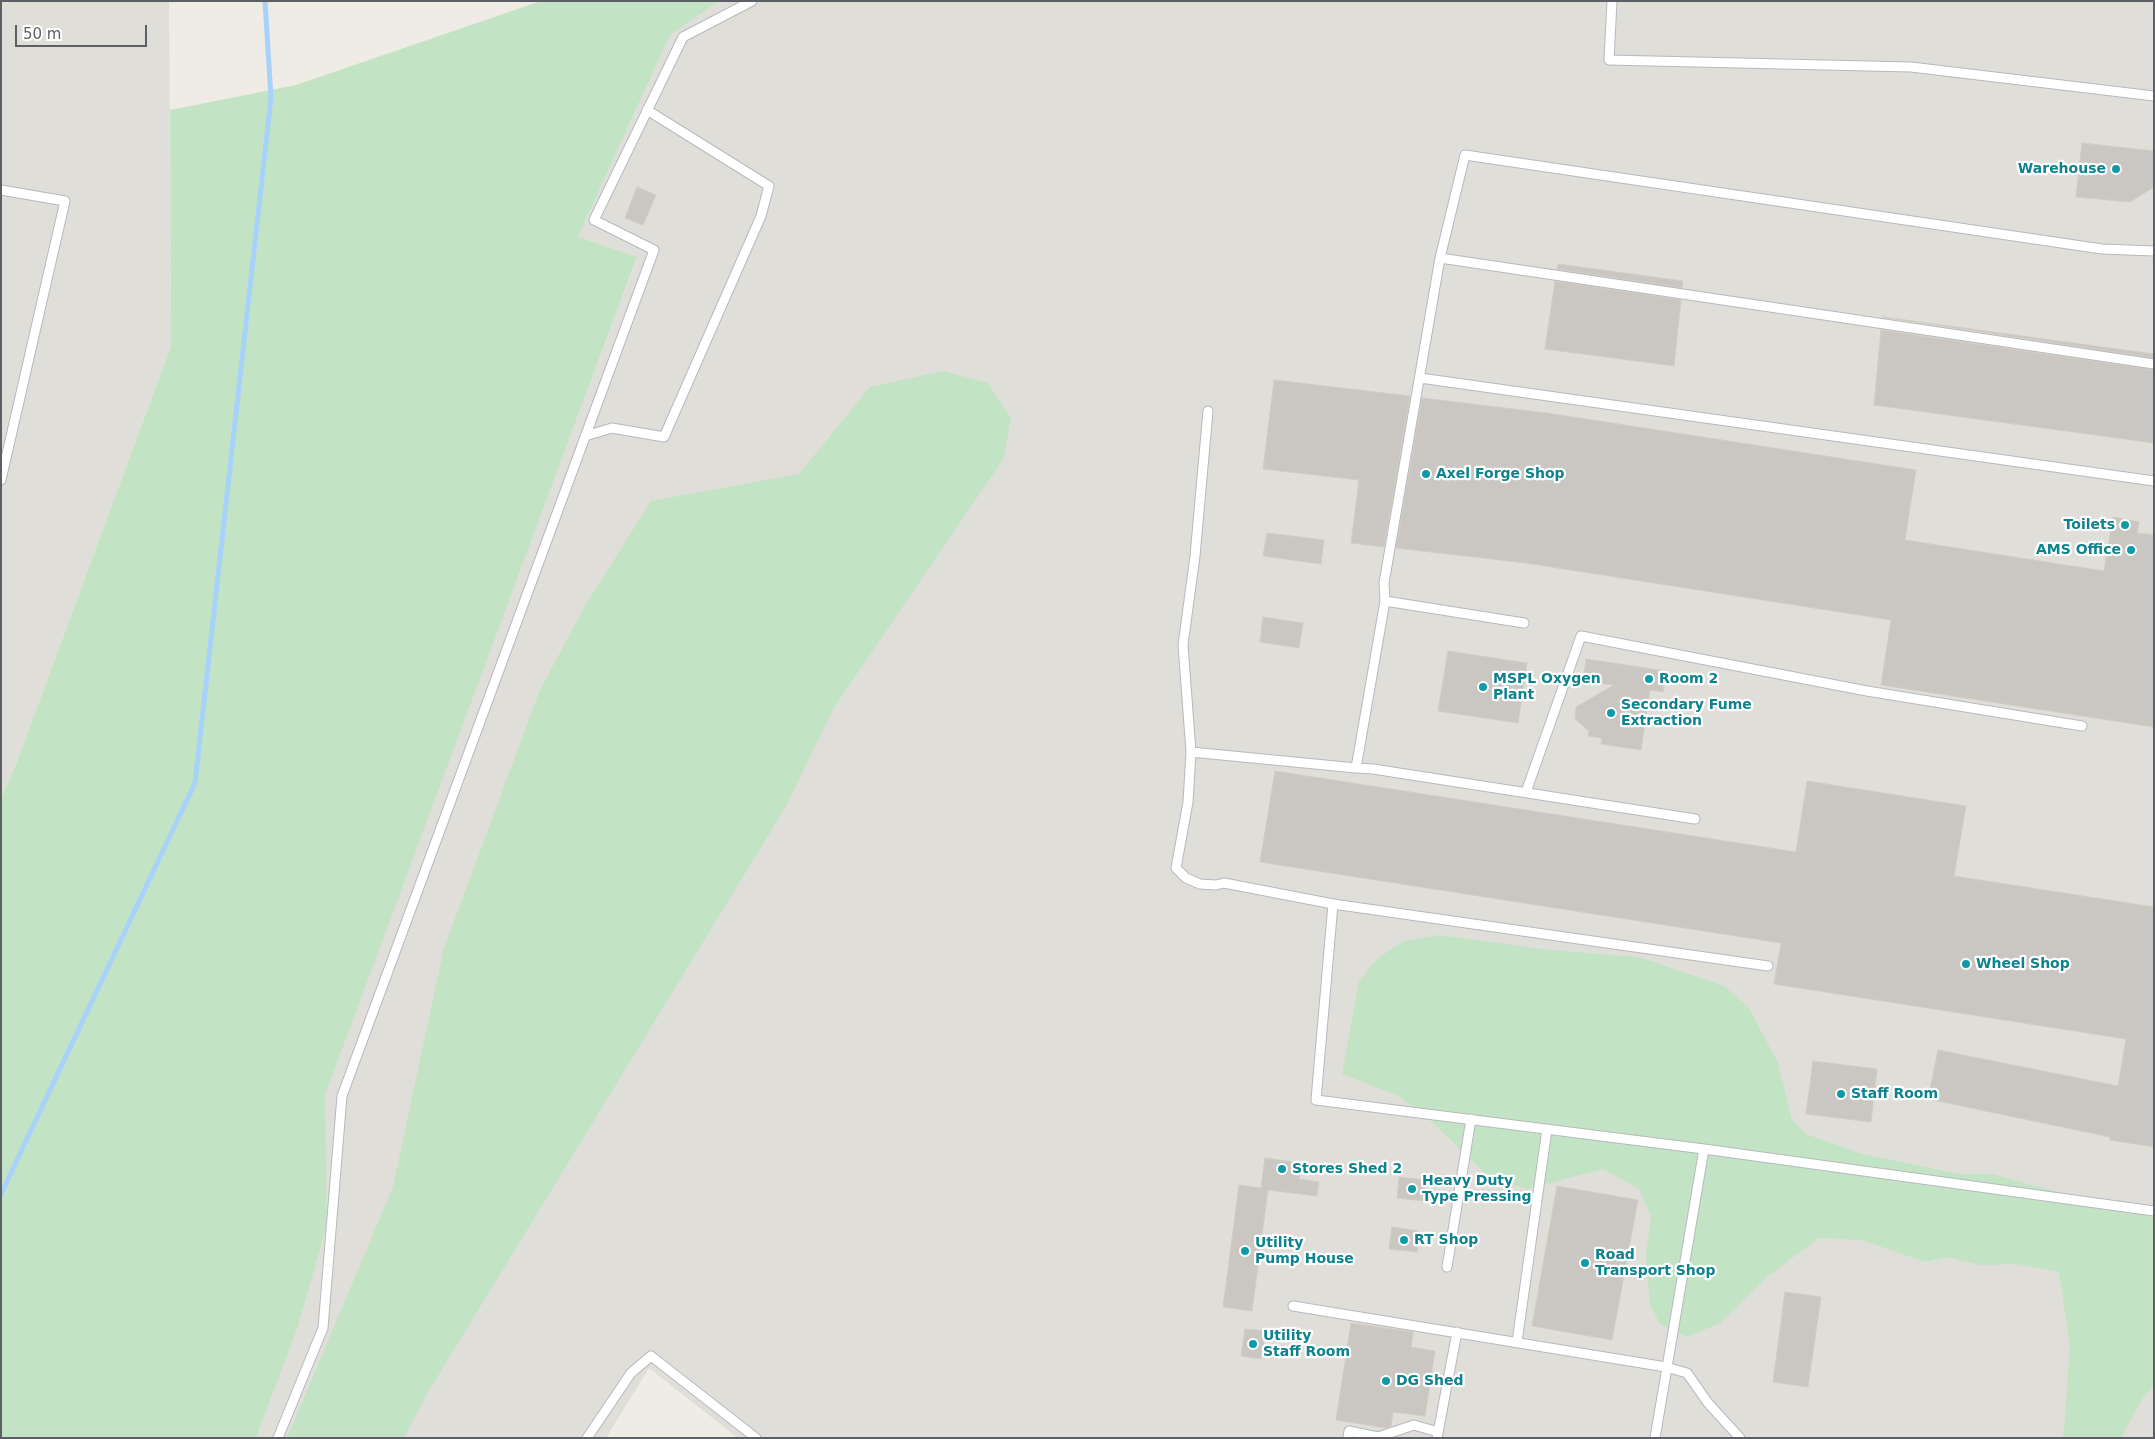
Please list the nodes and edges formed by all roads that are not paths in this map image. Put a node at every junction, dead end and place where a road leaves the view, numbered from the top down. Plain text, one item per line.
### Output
1 (752, 1) edge
2 (1612, 1) edge
3 (2154, 96) edge
4 (647, 110) junction
5 (1, 190) edge
6 (2154, 251) edge
7 (1440, 258) junction
8 (2154, 364) edge
9 (1420, 378) junction
10 (1208, 411) dead end
11 (585, 436) junction
12 (1, 480) edge
13 (2154, 481) edge
14 (1385, 601) junction
15 (1524, 624) dead end
16 (2082, 726) dead end
17 (1191, 752) junction
18 (1356, 768) junction
19 (1526, 792) junction
20 (1695, 819) dead end
21 (1333, 904) junction
22 (1768, 966) dead end
23 (1471, 1119) junction
24 (1547, 1129) junction
25 (1704, 1149) junction
26 (2154, 1211) edge
27 (1447, 1267) dead end
28 (1292, 1306) dead end
29 (1457, 1332) junction
30 (1517, 1342) junction
31 (1666, 1367) junction
32 (1438, 1435) edge
33 (278, 1438) edge
34 (588, 1438) edge
35 (756, 1438) edge
36 (1348, 1438) edge
37 (1655, 1438) edge
38 (1740, 1438) edge

1 - 4 lane
2 - 3 lane
4 - 11 lane
4 - 11 lane
5 - 12 lane
6 - 7 lane
7 - 8 lane
7 - 9 lane
9 - 13 lane
9 - 14 lane
10 - 17 lane
11 - 33 lane
14 - 15 lane
14 - 18 lane
16 - 19 lane
17 - 18 lane
17 - 21 lane
18 - 19 lane
19 - 20 lane
21 - 22 lane
21 - 23 lane
23 - 24 lane
23 - 27 lane
24 - 25 lane
24 - 30 lane
25 - 26 lane
25 - 31 lane
28 - 29 lane
29 - 30 lane
29 - 32 lane
30 - 31 lane
31 - 37 lane
31 - 38 lane
32 - 36 lane
34 - 35 lane

